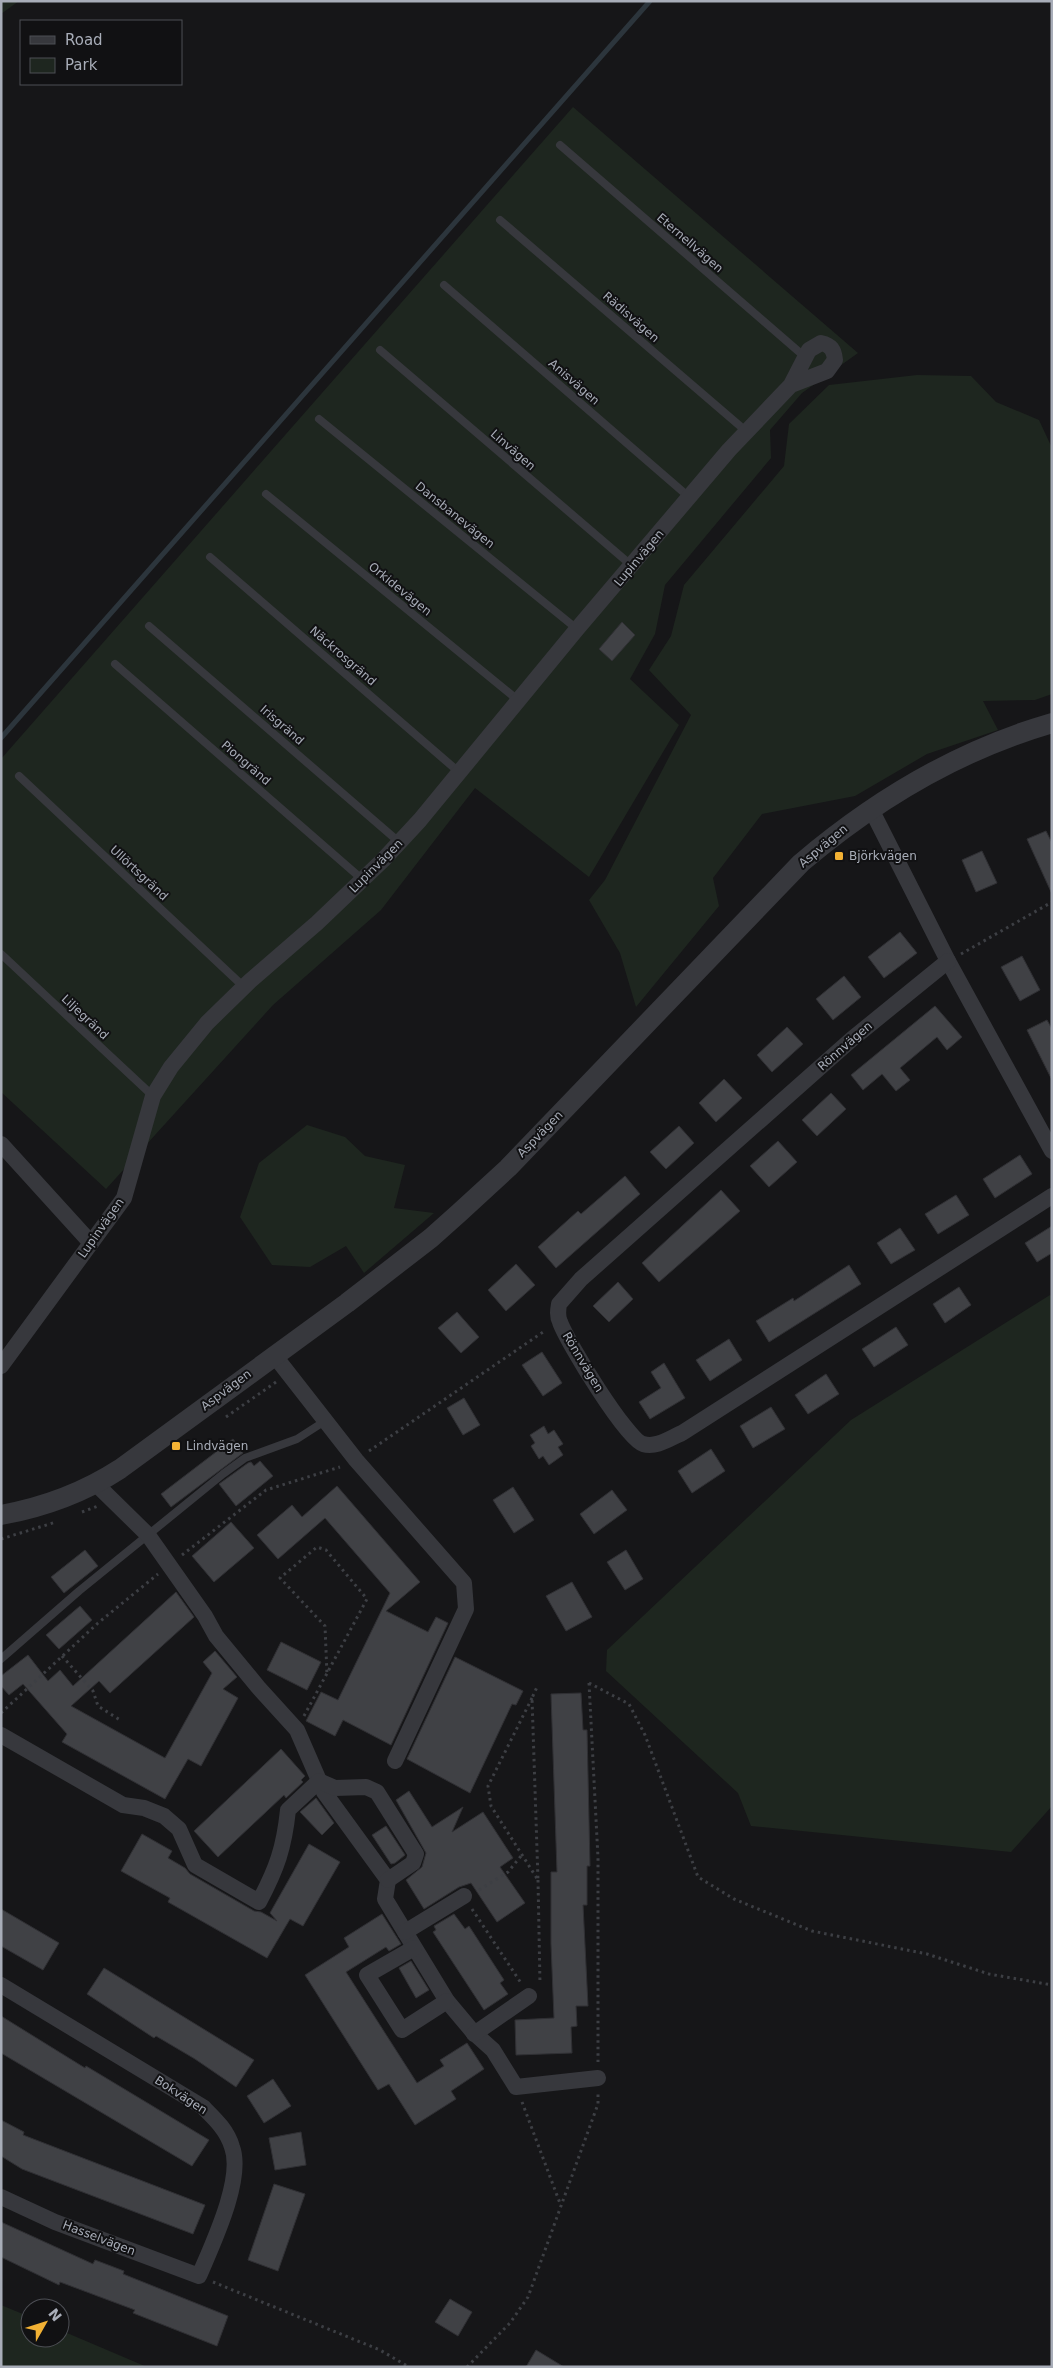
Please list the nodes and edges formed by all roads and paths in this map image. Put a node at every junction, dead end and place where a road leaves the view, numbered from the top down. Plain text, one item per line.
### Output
1 (560, 145) dead end
2 (500, 220) dead end
3 (444, 285) dead end
4 (380, 350) dead end
5 (805, 357) junction
6 (791, 385) junction
7 (319, 419) dead end
8 (747, 432) junction
9 (266, 494) dead end
10 (689, 497) junction
11 (210, 557) dead end
12 (632, 566) junction
13 (150, 626) dead end
14 (577, 629) junction
15 (115, 664) dead end
16 (519, 701) junction
17 (1052, 723) edge
18 (460, 773) junction
19 (19, 776) dead end
20 (871, 809) junction
21 (400, 842) junction
22 (363, 880) junction
23 (1052, 902) edge
24 (1, 954) edge
25 (948, 961) junction
26 (244, 987) junction
27 (153, 1096) junction
28 (1, 1144) edge
29 (1052, 1150) edge
30 (1052, 1196) edge
31 (91, 1243) junction
32 (559, 1321) junction
33 (274, 1354) junction
34 (2, 1360) edge
35 (325, 1421) junction
36 (356, 1460) junction
37 (96, 1484) junction
38 (1, 1515) edge
39 (148, 1535) junction
40 (170, 1564) junction
41 (62, 1656) junction
42 (1, 1659) edge
43 (327, 1675) junction
44 (537, 1687) dead end
45 (532, 1698) junction
46 (1, 1713) edge
47 (120, 1720) dead end
48 (297, 1730) junction
49 (1, 1735) edge
50 (395, 1762) dead end
51 (319, 1782) junction
52 (521, 1856) junction
53 (388, 1880) junction
54 (538, 1880) junction
55 (464, 1896) junction
56 (405, 1932) junction
57 (414, 1948) junction
58 (1, 1985) edge
59 (1052, 1985) edge
60 (535, 1991) junction
61 (447, 2001) junction
62 (474, 2034) junction
63 (598, 2078) junction
64 (516, 2087) junction
65 (1, 2197) edge
66 (562, 2206) junction
67 (199, 2276) junction
68 (409, 2367) edge
69 (467, 2367) edge

1 - 5 lane, Eternellvägen
2 - 8 lane, Rädisvägen
3 - 10 lane, Anisvägen
4 - 12 lane, Linvägen
5 - 6 street, Lupinvägen
5 - 6 street, Lupinvägen
6 - 8 street, Lupinvägen
7 - 14 lane, Dansbanevägen
8 - 10 street, Lupinvägen
9 - 16 lane, Orkidevägen
10 - 12 street, Lupinvägen
11 - 18 lane, Näckrosgränd
12 - 14 street, Lupinvägen
13 - 21 lane, Irisgränd
14 - 16 street, Lupinvägen
15 - 22 lane, Piongränd
16 - 18 street, Lupinvägen
17 - 20 street, Aspvägen
18 - 21 street, Lupinvägen
19 - 26 lane, Ullörtsgränd
20 - 25 street
20 - 33 street, Aspvägen
21 - 22 street, Lupinvägen
22 - 26 street, Lupinvägen
23 - 25 path
24 - 27 lane, Liljegränd
25 - 29 street
25 - 32 street, Rönnvägen
26 - 27 street, Lupinvägen
27 - 31 street, Lupinvägen
28 - 31 street
30 - 32 street, Rönnvägen
31 - 34 street, Lupinvägen
32 - 36 path
33 - 35 street
33 - 37 street, Aspvägen
35 - 36 street
35 - 39 lane
36 - 40 path
36 - 50 street
37 - 38 street, Aspvägen
37 - 39 street
39 - 40 street
39 - 42 lane
40 - 41 path
40 - 48 street
41 - 46 path
41 - 47 path
43 - 43 path
43 - 48 path
44 - 45 path
45 - 52 path
45 - 54 path
48 - 51 street
49 - 51 street
51 - 53 street
51 - 53 street
52 - 54 path
52 - 55 path
53 - 56 street
54 - 60 path
55 - 56 street
55 - 60 path
56 - 57 street
57 - 61 street
57 - 61 street
58 - 67 street, Bokvägen
59 - 63 path
60 - 62 street
61 - 62 street
62 - 64 street
63 - 64 street
63 - 66 path
64 - 66 path
65 - 67 street, Hasselvägen
66 - 69 path
67 - 68 path

